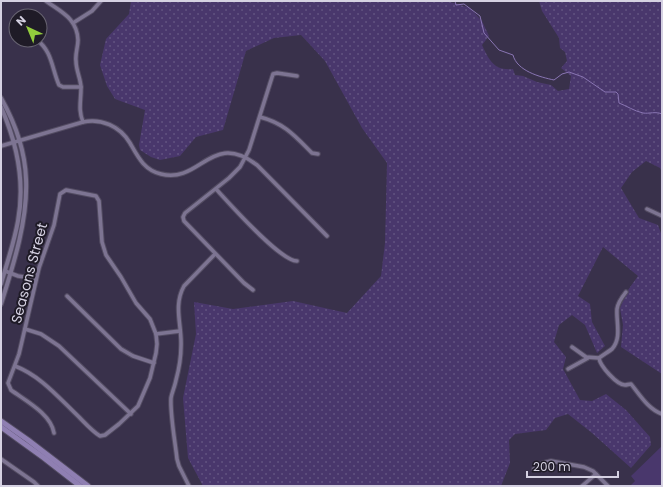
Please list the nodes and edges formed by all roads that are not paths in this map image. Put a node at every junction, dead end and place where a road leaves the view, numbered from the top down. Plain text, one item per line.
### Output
1 (46, 1) edge
2 (101, 1) edge
3 (73, 23) junction
4 (45, 48) edge
5 (297, 76) dead end
6 (81, 87) junction
7 (1, 98) edge
8 (1, 107) edge
9 (260, 117) junction
10 (83, 122) junction
11 (20, 141) junction
12 (14, 143) junction
13 (1, 146) edge
14 (318, 154) dead end
15 (245, 158) junction
16 (216, 189) junction
17 (647, 209) dead end
18 (662, 216) edge
19 (327, 236) dead end
20 (215, 254) junction
21 (297, 261) dead end
22 (5, 271) junction
23 (11, 274) junction
24 (36, 279) junction
25 (1, 284) edge
26 (253, 290) dead end
27 (626, 292) dead end
28 (67, 296) dead end
29 (1, 304) edge
30 (25, 329) junction
31 (180, 331) junction
32 (156, 334) junction
33 (572, 347) dead end
34 (588, 358) junction
35 (599, 358) junction
36 (154, 363) junction
37 (15, 366) junction
38 (568, 369) dead end
39 (131, 414) junction
40 (662, 414) edge
41 (1, 421) edge
42 (1, 427) edge
43 (54, 433) dead end
44 (1, 459) edge
45 (534, 469) dead end
46 (596, 474) junction
47 (77, 484) edge
48 (38, 486) edge
49 (88, 486) edge
50 (189, 486) edge
51 (582, 486) edge
52 (608, 486) edge

1 - 3 street
2 - 3 street
3 - 6 street
4 - 6 street
5 - 9 street
6 - 10 street
7 - 11 street
8 - 12 street
9 - 14 street
9 - 15 street
10 - 11 street
10 - 15 street
11 - 12 street
11 - 23 street
12 - 13 street
12 - 22 street
15 - 16 street
15 - 19 street
16 - 20 street
16 - 21 street
17 - 18 street
20 - 26 street
20 - 31 street
22 - 23 street
22 - 25 street
23 - 24 street
23 - 29 street
24 - 30 street, Seasons Street
24 - 32 street, Seasons Street
27 - 35 street
28 - 36 street
30 - 37 street, Seasons Street
30 - 39 street
31 - 32 street
31 - 50 street
32 - 36 street
33 - 34 street
34 - 35 street
34 - 38 street
35 - 40 street
36 - 39 street
37 - 39 street
37 - 43 street, Seasons Street
41 - 47 main road
42 - 47 main road
44 - 48 street
45 - 46 street
46 - 51 street
46 - 52 street
47 - 49 main road

